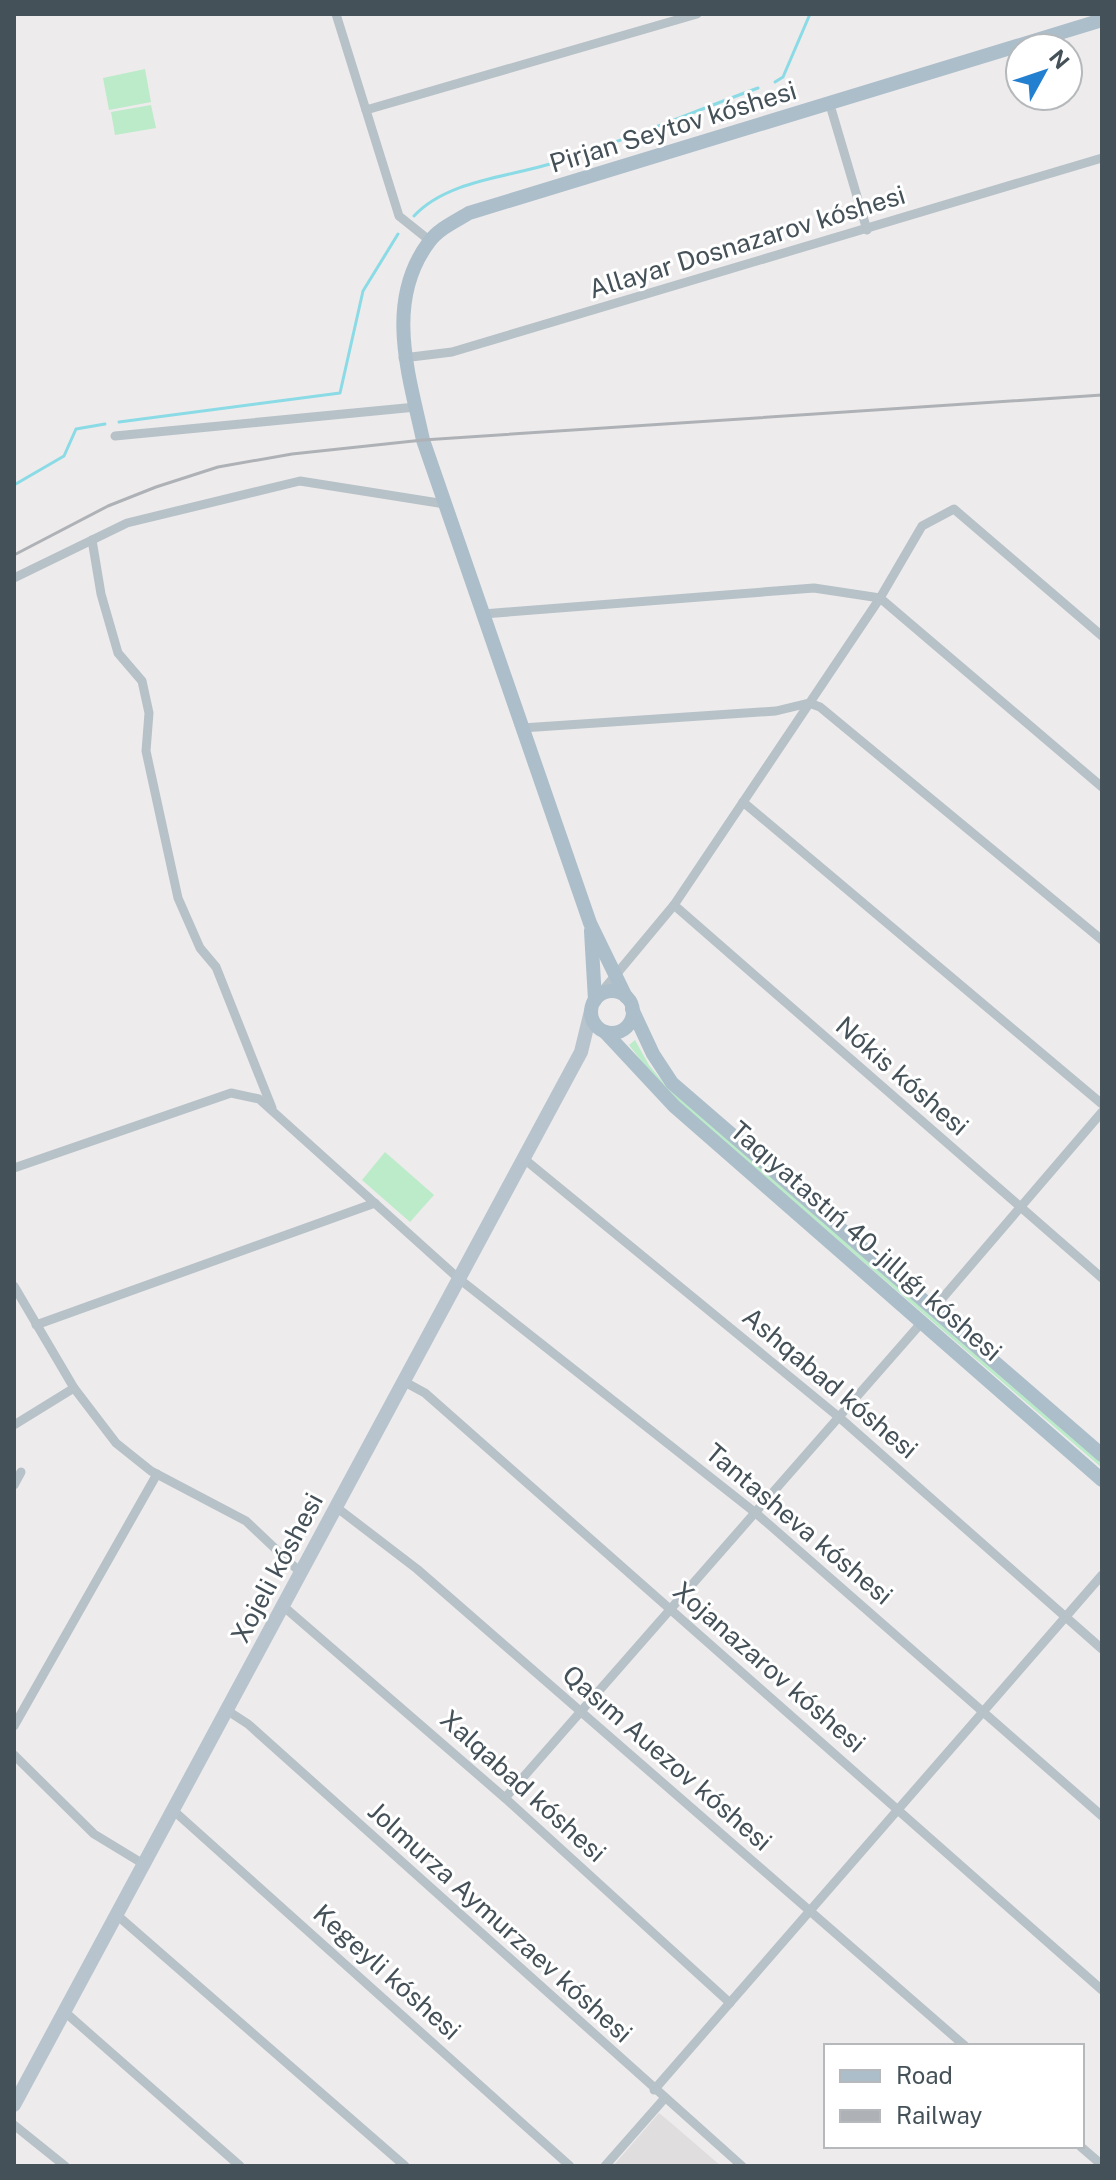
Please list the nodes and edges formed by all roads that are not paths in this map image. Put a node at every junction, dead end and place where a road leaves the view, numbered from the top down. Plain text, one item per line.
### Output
1 (336, 14) edge
2 (697, 14) edge
3 (1102, 20) edge
4 (830, 105) junction
5 (366, 110) junction
6 (1102, 158) edge
7 (867, 230) junction
8 (429, 240) junction
9 (403, 358) junction
10 (416, 407) junction
11 (115, 436) dead end
12 (445, 504) junction
13 (92, 540) junction
14 (14, 578) edge
15 (880, 598) junction
16 (483, 614) junction
17 (1102, 636) edge
18 (809, 703) junction
19 (522, 728) junction
20 (1102, 787) edge
21 (743, 802) junction
22 (674, 905) junction
23 (590, 923) junction
24 (1102, 940) edge
25 (616, 976) junction
26 (595, 1002) junction
27 (629, 1003) junction
28 (605, 1032) junction
29 (581, 1052) junction
30 (1102, 1104) edge
31 (273, 1112) junction
32 (1102, 1112) edge
33 (523, 1158) junction
34 (14, 1168) edge
35 (375, 1203) junction
36 (1020, 1208) junction
37 (458, 1278) junction
38 (1102, 1278) edge
39 (15, 1289) edge
40 (934, 1308) junction
41 (923, 1321) junction
42 (36, 1325) junction
43 (403, 1381) junction
44 (74, 1388) junction
45 (840, 1418) junction
46 (14, 1425) edge
47 (1102, 1455) edge
48 (21, 1472) dead end
49 (157, 1474) junction
50 (1102, 1480) edge
51 (14, 1485) edge
52 (336, 1507) junction
53 (757, 1514) junction
54 (301, 1573) junction
55 (1102, 1575) edge
56 (283, 1606) junction
57 (671, 1611) junction
58 (1065, 1618) junction
59 (1102, 1649) edge
60 (228, 1711) junction
61 (580, 1711) junction
62 (985, 1712) junction
63 (14, 1726) edge
64 (14, 1755) edge
65 (505, 1798) junction
66 (174, 1811) junction
67 (899, 1811) junction
68 (1102, 1816) edge
69 (145, 1865) junction
70 (810, 1912) junction
71 (118, 1916) junction
72 (1102, 1990) edge
73 (730, 2003) junction
74 (66, 2013) junction
75 (963, 2044) edge
76 (654, 2090) junction
77 (664, 2099) junction
78 (14, 2105) edge
79 (14, 2125) edge
80 (1082, 2148) edge
81 (1102, 2165) edge
82 (65, 2166) edge
83 (240, 2166) edge
84 (405, 2166) edge
85 (570, 2166) edge
86 (605, 2166) edge
87 (742, 2166) edge

1 - 5 street
2 - 5 street
3 - 4 main road, Pirjan Seytov kóshesi
4 - 7 street
4 - 8 main road, Pirjan Seytov kóshesi
5 - 8 street
6 - 7 street, Allayar Dosnazarov kóshesi
7 - 9 street, Allayar Dosnazarov kóshesi
8 - 9 main road
9 - 10 main road
10 - 11 street
10 - 12 main road
12 - 13 street
12 - 16 main road
13 - 14 street
13 - 31 street
15 - 16 street
15 - 17 street
15 - 18 street
15 - 20 street
16 - 19 main road
18 - 19 street
18 - 21 street
18 - 24 street
19 - 23 main road
21 - 22 street
21 - 30 street
22 - 25 street
22 - 36 street, Nókis kóshesi
23 - 25 main road, Taqıyatastıń 40-jıllıǵı kóshesi
23 - 26 main road
25 - 26 street
25 - 27 main road, Taqıyatastıń 40-jıllıǵı kóshesi
26 - 27 main road
26 - 28 main road
26 - 29 street
27 - 28 main road
27 - 40 main road, Taqıyatastıń 40-jıllıǵı kóshesi
28 - 29 street
28 - 41 main road, Taqıyatastıń 40-jıllıǵı kóshesi
29 - 33 street, Xojeli kóshesi
31 - 34 street
31 - 35 street, Tantasheva kóshesi
32 - 36 street
33 - 37 street, Xojeli kóshesi
33 - 45 street, Ashqabad kóshesi
35 - 37 street, Tantasheva kóshesi
35 - 42 street
36 - 38 street, Nókis kóshesi
36 - 40 street
37 - 43 street, Xojeli kóshesi
37 - 53 street, Tantasheva kóshesi
39 - 42 street
40 - 47 main road, Taqıyatastıń 40-jıllıǵı kóshesi
41 - 45 street
41 - 50 main road, Taqıyatastıń 40-jıllıǵı kóshesi
42 - 44 street
43 - 52 street, Xojeli kóshesi
43 - 57 street, Xojanazarov kóshesi
44 - 46 street
44 - 49 street
45 - 53 street
45 - 58 street, Ashqabad kóshesi
48 - 51 street
49 - 54 street
49 - 63 street
52 - 54 street, Xojeli kóshesi
52 - 61 street, Qasım Auezov kóshesi
53 - 57 street
53 - 62 street, Tantasheva kóshesi
54 - 56 street, Xojeli kóshesi
55 - 58 street
56 - 60 street, Xojeli kóshesi
56 - 65 street, Xalqabad kóshesi
57 - 61 street
57 - 67 street, Xojanazarov kóshesi
58 - 59 street, Ashqabad kóshesi
58 - 62 street
60 - 66 street, Xojeli kóshesi
60 - 76 street, Jolmurza Aymurzaev kóshesi
61 - 65 street
61 - 70 street, Qasım Auezov kóshesi
62 - 67 street
62 - 68 street, Tantasheva kóshesi
64 - 69 street
65 - 73 street, Xalqabad kóshesi
66 - 69 street, Xojeli kóshesi
66 - 85 street, Kegeyli kóshesi
67 - 70 street
67 - 72 street, Xojanazarov kóshesi
69 - 71 street, Xojeli kóshesi
70 - 73 street
70 - 75 street, Qasım Auezov kóshesi
71 - 74 street, Xojeli kóshesi
71 - 84 street
73 - 76 street
74 - 78 street, Xojeli kóshesi
74 - 83 street
76 - 77 street, Jolmurza Aymurzaev kóshesi
77 - 86 street
77 - 87 street, Jolmurza Aymurzaev kóshesi
79 - 82 street
80 - 81 street

